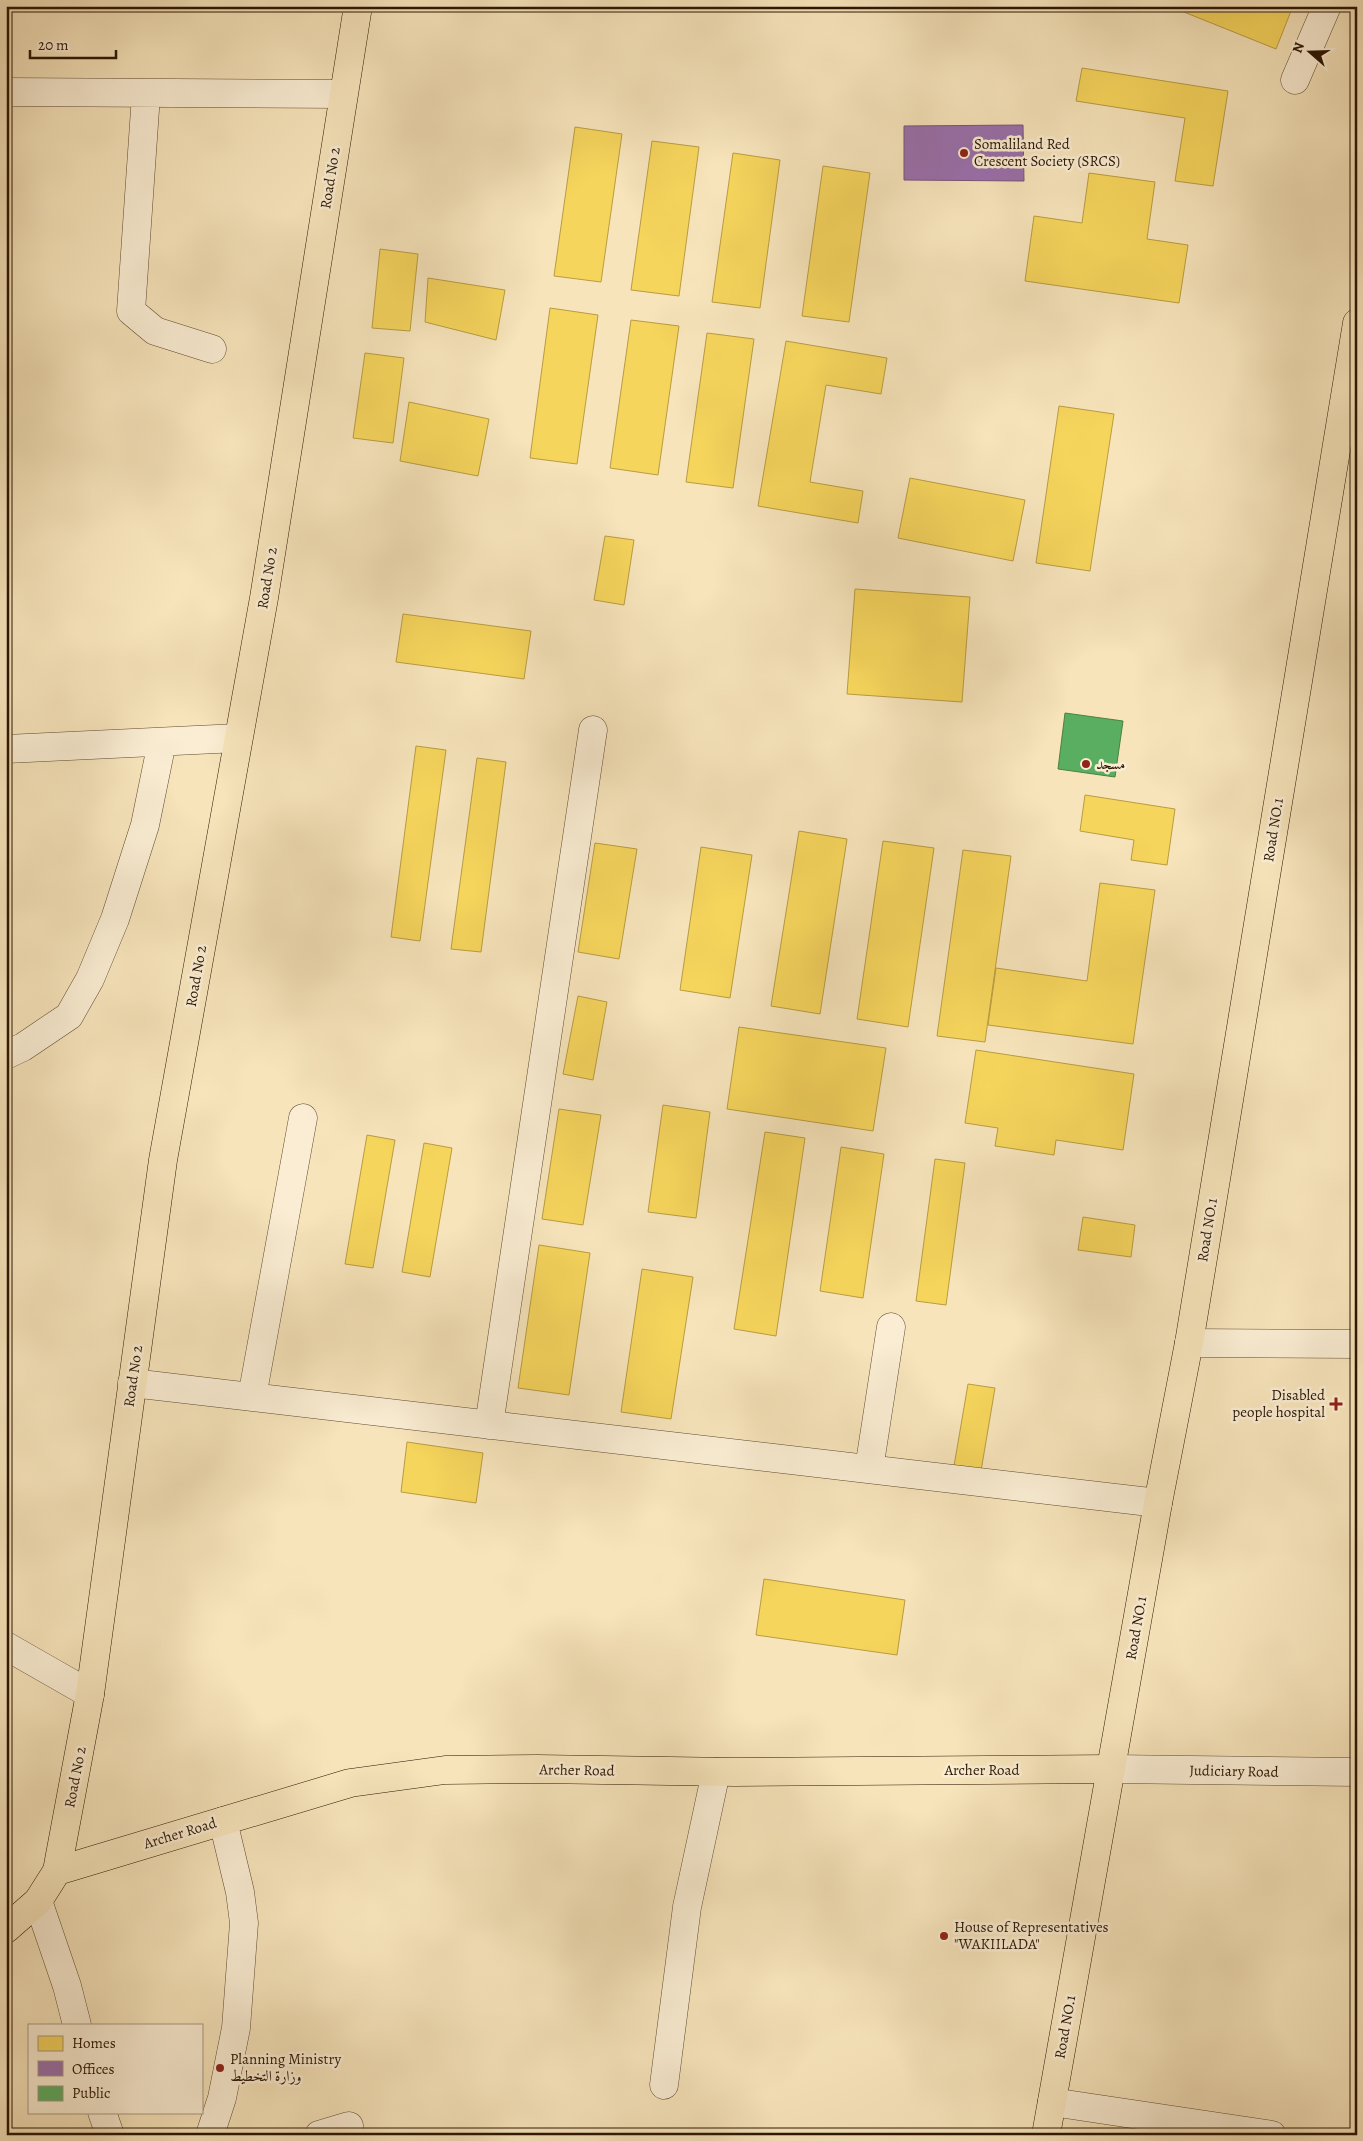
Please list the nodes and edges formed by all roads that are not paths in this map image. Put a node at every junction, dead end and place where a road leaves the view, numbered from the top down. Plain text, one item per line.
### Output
1 (358, 6) edge
2 (1327, 6) edge
3 (1296, 80) dead end
4 (6, 92) edge
5 (146, 94) junction
6 (343, 94) junction
7 (1357, 323) edge
8 (212, 349) dead end
9 (593, 730) dead end
10 (238, 738) junction
11 (162, 742) junction
12 (6, 750) edge
13 (6, 1055) edge
14 (303, 1118) dead end
15 (892, 1326) dead end
16 (1189, 1343) junction
17 (1357, 1344) edge
18 (132, 1384) junction
19 (252, 1397) junction
20 (489, 1425) junction
21 (869, 1469) junction
22 (1158, 1503) junction
23 (6, 1646) edge
24 (90, 1694) junction
25 (1111, 1769) junction
26 (716, 1772) junction
27 (1357, 1772) edge
28 (223, 1821) junction
29 (57, 1871) junction
30 (38, 1901) junction
31 (6, 1929) edge
32 (77, 2024) edge
33 (664, 2085) dead end
34 (1052, 2102) junction
35 (103, 2114) edge
36 (349, 2126) dead end
37 (110, 2135) edge
38 (210, 2135) edge
39 (319, 2135) edge
40 (1046, 2135) edge
41 (1272, 2135) edge

1 - 6 main road, Road No 2
2 - 3 street
4 - 5 street
5 - 6 street
5 - 8 street
6 - 10 main road, Road No 2
7 - 16 main road, Road NO.1
9 - 20 street
10 - 11 street
10 - 18 main road, Road No 2
11 - 12 street
11 - 13 street
14 - 19 street
15 - 21 street
16 - 17 street
16 - 22 main road, Road NO.1
18 - 19 street
18 - 24 main road, Road No 2
19 - 20 street
20 - 21 street
21 - 22 street
22 - 25 main road, Road NO.1
23 - 24 street
24 - 29 main road, Road No 2
25 - 26 main road, Archer Road
25 - 27 street, Judiciary Road
25 - 34 main road, Road NO.1
26 - 28 main road, Archer Road
26 - 33 street
28 - 29 main road, Archer Road
28 - 38 street
29 - 30 main road, Road No 2
30 - 31 main road, Road No 2
30 - 32 street
34 - 40 main road, Road NO.1
34 - 41 street
35 - 37 street
36 - 39 street

